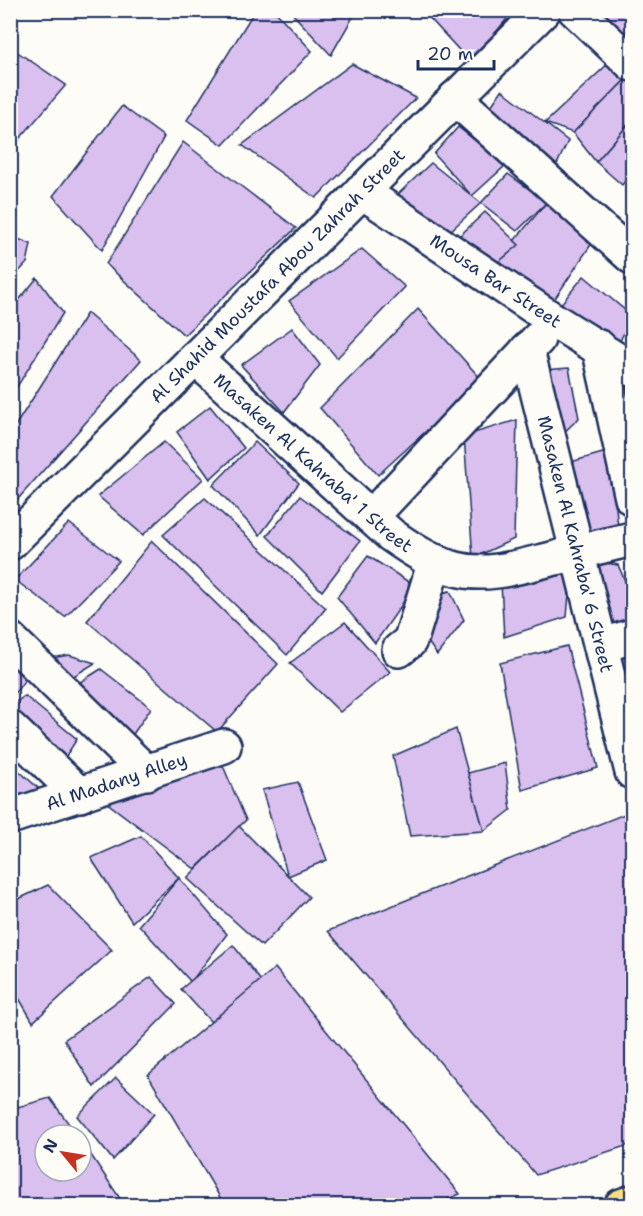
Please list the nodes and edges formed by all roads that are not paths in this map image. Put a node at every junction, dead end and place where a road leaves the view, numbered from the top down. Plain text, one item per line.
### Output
1 (544, 10) edge
2 (575, 10) edge
3 (633, 64) edge
4 (455, 98) junction
5 (361, 191) junction
6 (633, 257) edge
7 (555, 321) junction
8 (599, 347) junction
9 (527, 350) junction
10 (195, 358) junction
11 (633, 369) edge
12 (633, 498) edge
13 (371, 517) junction
14 (633, 539) edge
15 (10, 543) edge
16 (578, 552) junction
17 (435, 561) junction
18 (633, 636) edge
19 (10, 639) edge
20 (601, 646) junction
21 (399, 650) dead end
22 (10, 728) edge
23 (224, 746) dead end
24 (633, 772) edge
25 (147, 773) junction
26 (80, 795) junction
27 (10, 818) edge
28 (633, 1202) edge
29 (621, 1206) edge

1 - 4 street, Al Shahid Moustafa Abou Zahrah Street
2 - 3 street
4 - 5 street, Al Shahid Moustafa Abou Zahrah Street
4 - 6 street
5 - 7 street, Mousa Bar Street
5 - 10 street, Al Shahid Moustafa Abou Zahrah Street
7 - 8 street, Mousa Bar Street
7 - 9 street
8 - 11 street, Mousa Bar Street
8 - 12 street
9 - 13 street
9 - 16 street, Masaken Al Kahraba' 6 Street
10 - 13 street, Masaken Al Kahraba' 1 Street
10 - 15 street, Al Shahid Moustafa Abou Zahrah Street
13 - 17 street, Masaken Al Kahraba' 1 Street
14 - 16 street, Masaken Al Kahraba' 1 Street
16 - 17 street, Masaken Al Kahraba' 1 Street
16 - 20 street, Masaken Al Kahraba' 6 Street
17 - 21 street
18 - 20 street
19 - 25 street
20 - 24 street, Masaken Al Kahraba' 6 Street
22 - 26 street
23 - 25 street, Al Madany Alley
25 - 26 street, Al Madany Alley
26 - 27 street, Al Madany Alley
28 - 29 main road

